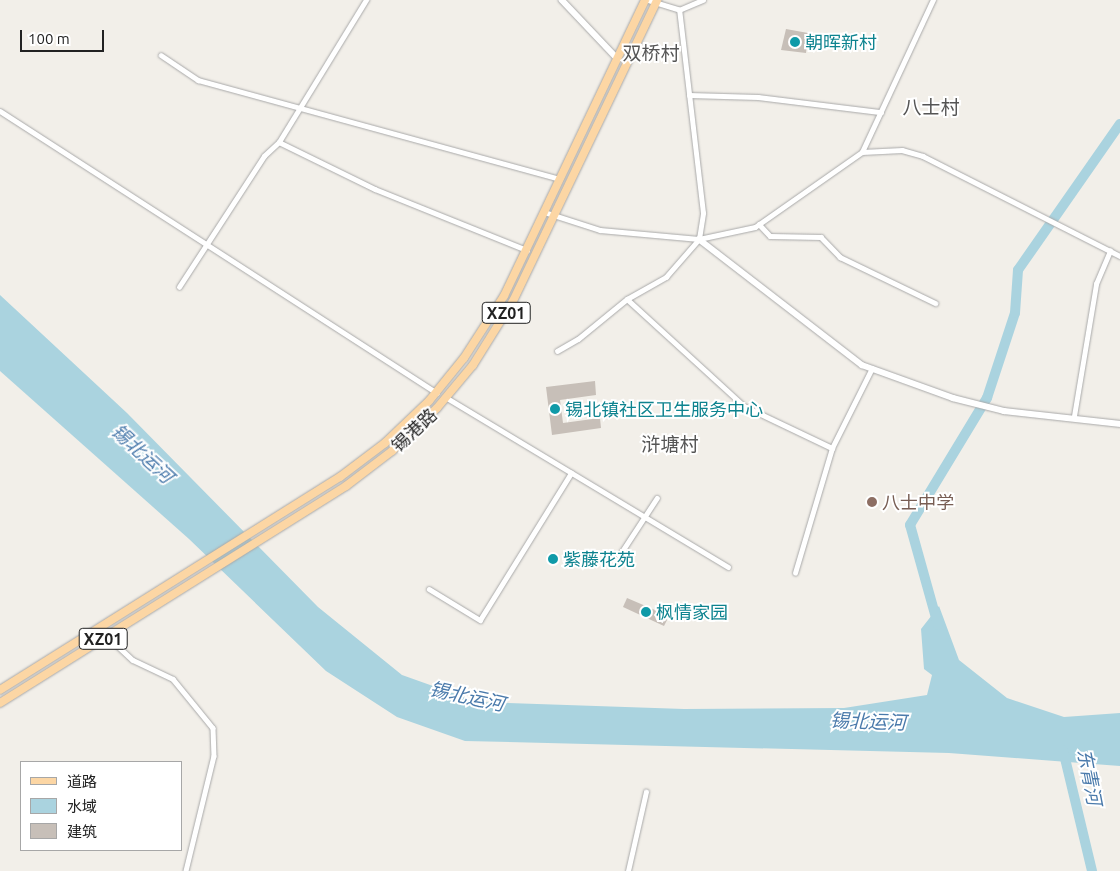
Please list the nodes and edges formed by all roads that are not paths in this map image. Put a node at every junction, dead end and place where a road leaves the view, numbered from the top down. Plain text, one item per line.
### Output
1 (366, 0) edge
2 (562, 0) edge
3 (646, 0) edge
4 (702, 0) edge
5 (933, 0) edge
6 (656, 2) edge
7 (679, 10) junction
8 (161, 55) dead end
9 (618, 58) junction
10 (689, 96) junction
11 (300, 107) junction
12 (0, 111) edge
13 (881, 112) junction
14 (280, 142) junction
15 (862, 152) junction
16 (560, 179) junction
17 (544, 212) junction
18 (553, 216) junction
19 (760, 224) junction
20 (699, 240) junction
21 (206, 246) junction
22 (527, 250) junction
23 (1110, 251) junction
24 (1120, 256) edge
25 (179, 287) dead end
26 (627, 299) junction
27 (935, 303) dead end
28 (557, 351) dead end
29 (872, 368) junction
30 (437, 393) junction
31 (447, 398) junction
32 (1074, 416) junction
33 (1120, 424) edge
34 (832, 448) junction
35 (571, 473) junction
36 (657, 498) dead end
37 (643, 517) junction
38 (619, 556) dead end
39 (728, 567) dead end
40 (795, 573) dead end
41 (429, 589) dead end
42 (107, 636) junction
43 (0, 690) edge
44 (0, 703) edge
45 (646, 792) dead end
46 (186, 871) edge
47 (628, 871) edge

1 - 11 street
2 - 9 street
3 - 6 street
3 - 9 main road, 锡港路 / XZ01
4 - 7 street
5 - 13 street
6 - 7 street
6 - 18 main road, 锡港路 / XZ01
7 - 10 street
8 - 11 street
9 - 16 main road, 锡港路 / XZ01
10 - 13 street
10 - 20 street
11 - 14 street
11 - 16 street
12 - 21 street
13 - 15 street
14 - 21 street
14 - 22 street
15 - 19 street
15 - 23 street
16 - 17 main road, 锡港路 / XZ01
17 - 18 street
17 - 22 main road, 锡港路 / XZ01
18 - 20 street
18 - 31 main road, 锡港路 / XZ01
19 - 20 street
19 - 27 street
20 - 26 street
20 - 29 street
21 - 25 street
21 - 30 street
22 - 30 main road, 锡港路 / XZ01
23 - 24 street
23 - 32 street
26 - 28 street
26 - 34 street
29 - 32 street
29 - 34 street
30 - 43 main road, 锡港路 / XZ01
31 - 35 street
31 - 42 main road, 锡港路 / XZ01
32 - 33 street
34 - 40 street
35 - 37 street
35 - 41 street
36 - 37 street
37 - 38 street
37 - 39 street
42 - 44 main road, 锡港路 / XZ01
42 - 46 street
45 - 47 street

